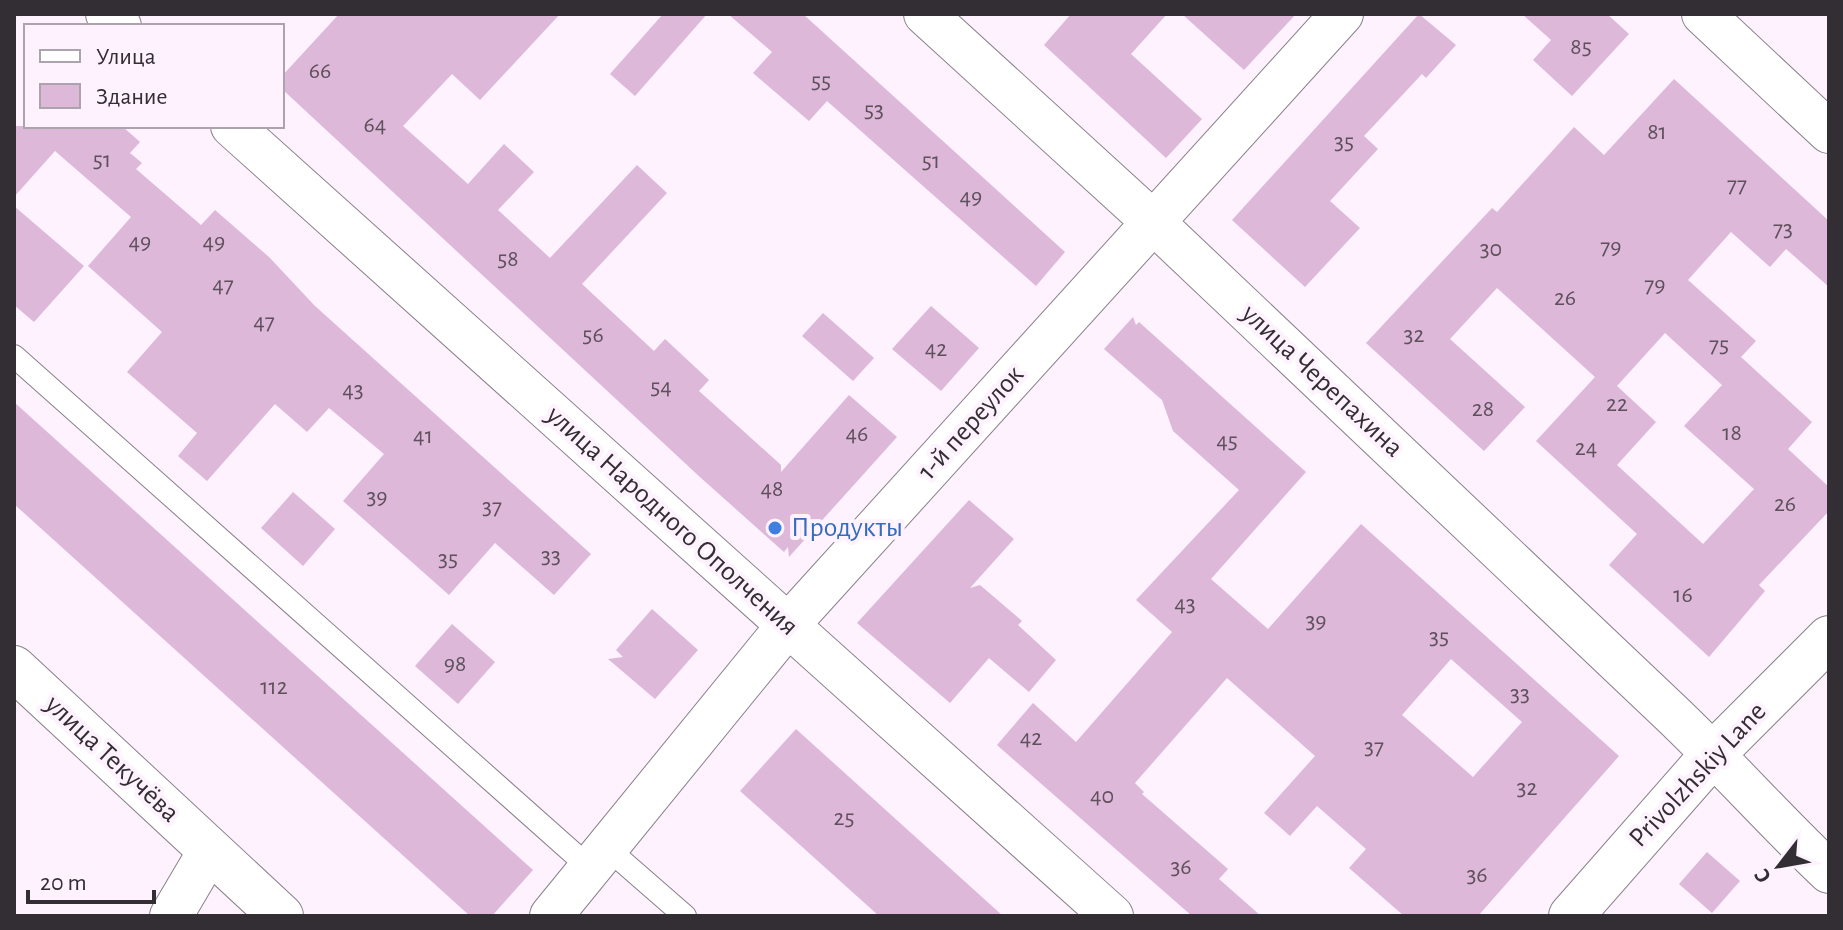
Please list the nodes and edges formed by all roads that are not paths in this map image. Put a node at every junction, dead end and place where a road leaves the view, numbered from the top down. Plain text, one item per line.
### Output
1 (925, 14) edge
2 (1342, 14) edge
3 (1703, 14) edge
4 (234, 128) edge
5 (1829, 132) edge
6 (1153, 222) junction
7 (14, 356) edge
8 (788, 625) junction
9 (1829, 638) edge
10 (14, 668) edge
11 (1714, 753) junction
12 (210, 850) junction
13 (598, 858) junction
14 (1829, 872) edge
15 (171, 916) edge
16 (281, 916) edge
17 (551, 916) edge
18 (685, 916) edge
19 (1112, 916) edge
20 (1571, 916) edge

1 - 6 street, улица Черепахина
2 - 6 street, 1-й переулок
3 - 5 street
4 - 8 street, улица Народного Ополчения
6 - 8 street, 1-й переулок
6 - 11 street, улица Черепахина
7 - 13 lane
8 - 13 street, 1-й переулок
8 - 19 street, улица Народного Ополчения
9 - 11 main road, Privolzhskiy Lane
10 - 12 main road, улица Текучёва
11 - 14 street, улица Черепахина
11 - 20 main road, Privolzhskiy Lane
12 - 15 street
12 - 16 main road, улица Текучёва
13 - 17 street, 1-й переулок
13 - 18 lane

